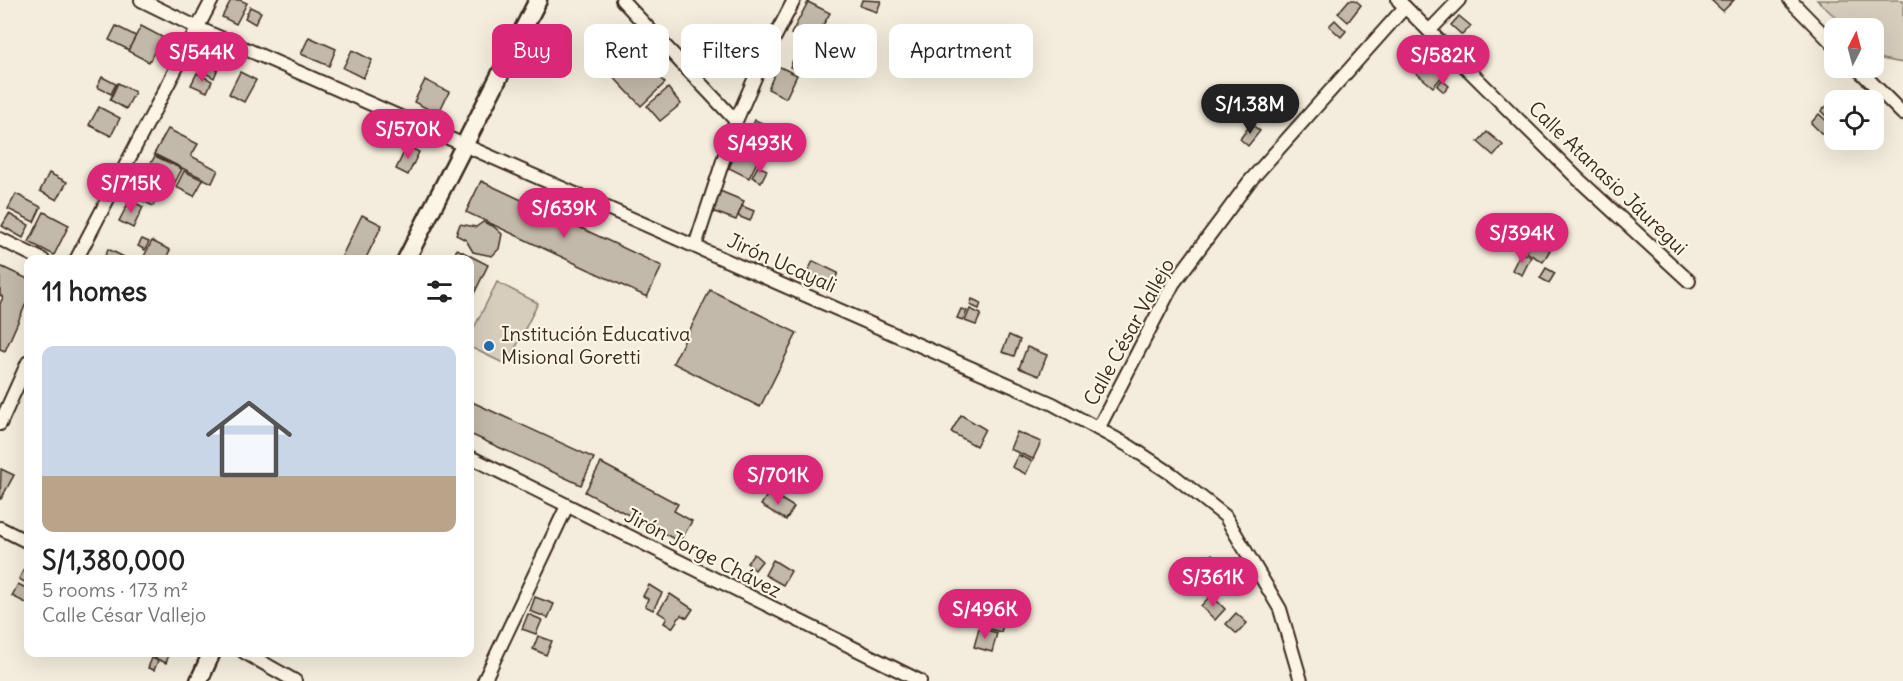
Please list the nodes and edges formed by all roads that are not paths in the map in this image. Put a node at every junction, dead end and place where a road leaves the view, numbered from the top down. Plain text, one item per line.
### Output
1 (141, 0) edge
2 (212, 0) edge
3 (538, 0) edge
4 (622, 0) edge
5 (794, 0) edge
6 (1459, 0) edge
7 (1790, 0) edge
8 (1401, 4) edge
9 (198, 28) junction
10 (1429, 31) junction
11 (1824, 35) edge
12 (1867, 78) edge
13 (1903, 114) edge
14 (736, 121) junction
15 (463, 145) junction
16 (0, 239) edge
17 (695, 246) junction
18 (33, 255) edge
19 (79, 255) edge
20 (408, 255) edge
21 (1689, 281) dead end
22 (24, 371) edge
23 (0, 424) edge
24 (1098, 429) junction
25 (474, 459) edge
26 (567, 506) junction
27 (0, 528) edge
28 (24, 540) edge
29 (210, 657) edge
30 (253, 657) edge
31 (198, 681) edge
32 (295, 681) edge
33 (484, 681) edge
34 (921, 681) edge
35 (1301, 681) edge

1 - 9 street, Jirón Ucayali
2 - 9 street
3 - 15 street
4 - 14 street
5 - 14 street
6 - 10 street
7 - 11 street
8 - 10 street, Calle Atanasio Jáuregui
8 - 24 street, Calle César Vallejo
9 - 15 street, Jirón Ucayali
9 - 19 street
10 - 21 street, Calle Atanasio Jáuregui
12 - 13 street
14 - 17 street
15 - 17 street, Jirón Ucayali
15 - 20 street
16 - 18 street
17 - 24 street, Jirón Ucayali
22 - 23 street
24 - 35 street, Jirón Ucayali
25 - 26 street, Jirón Jorge Chávez
26 - 33 street
26 - 34 street, Jirón Jorge Chávez
27 - 28 street
29 - 31 street
30 - 32 street

